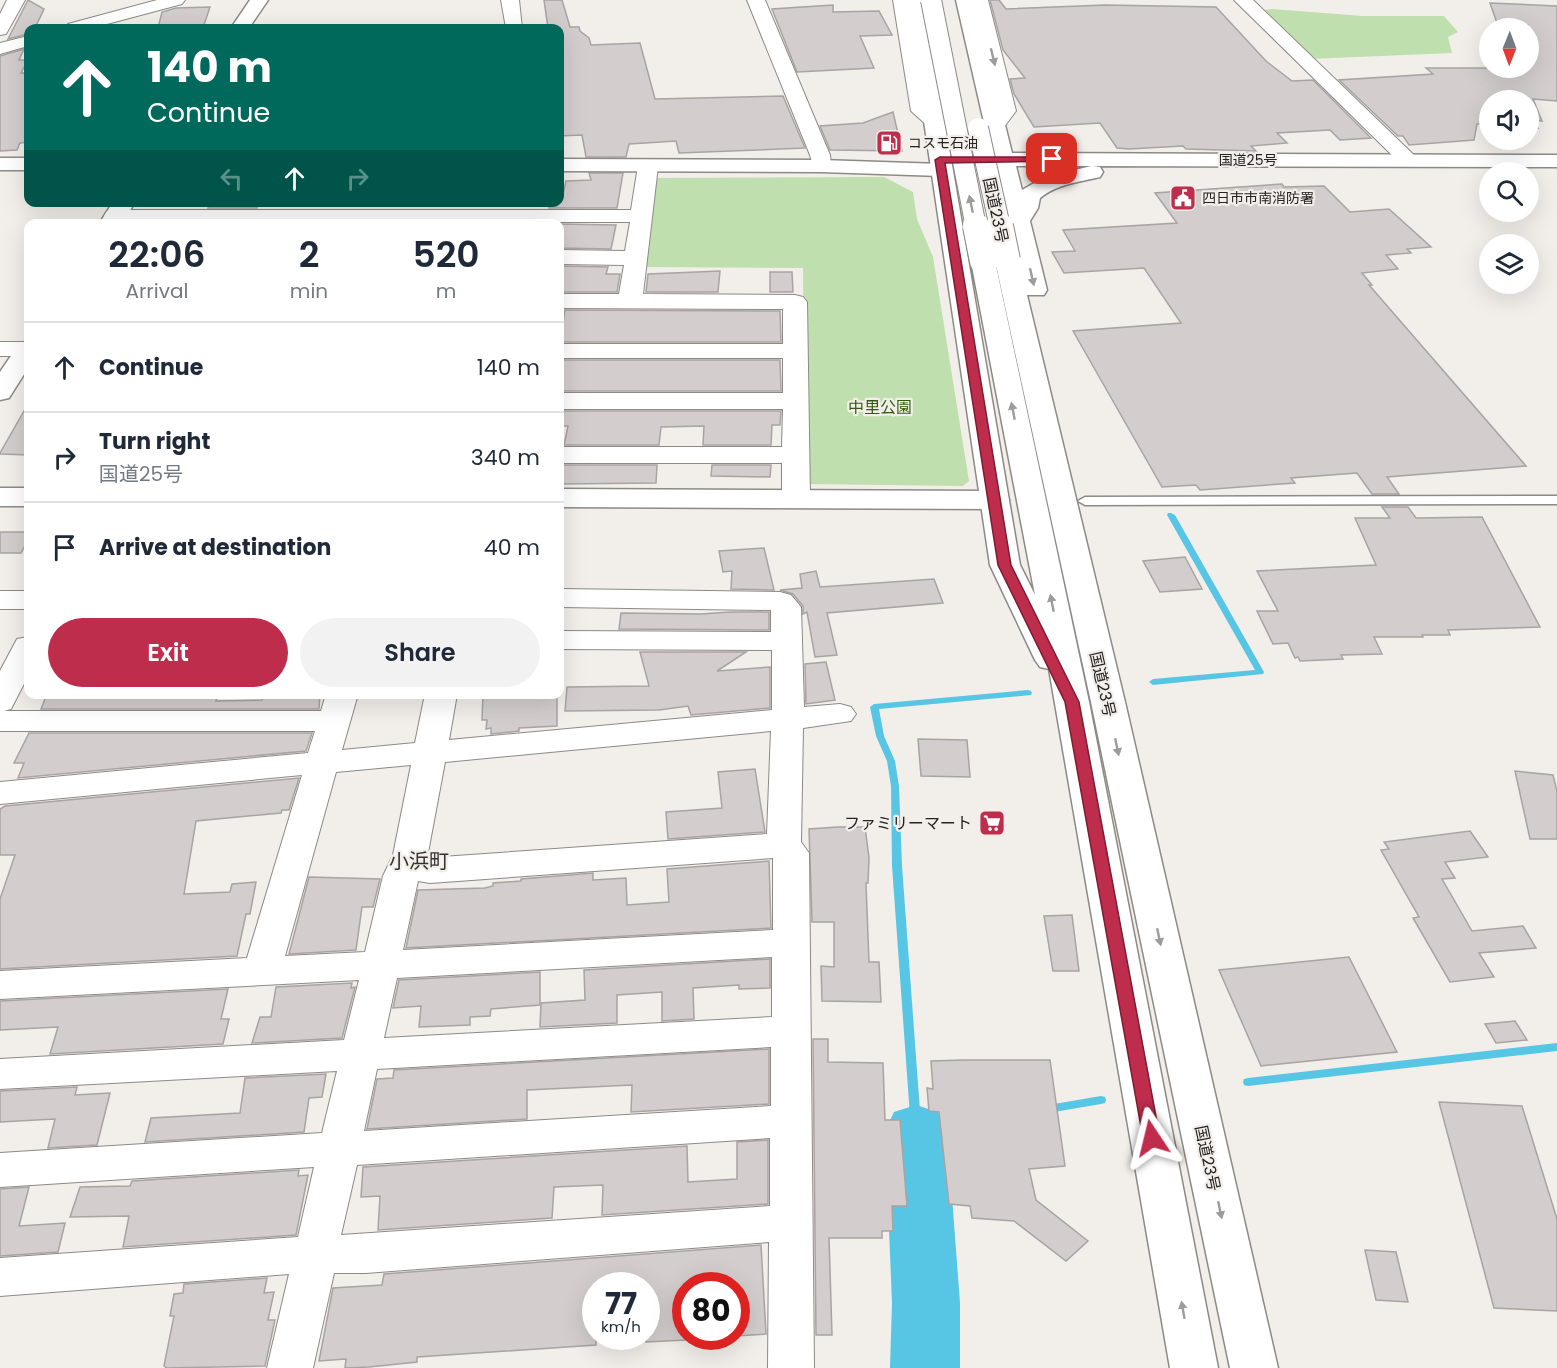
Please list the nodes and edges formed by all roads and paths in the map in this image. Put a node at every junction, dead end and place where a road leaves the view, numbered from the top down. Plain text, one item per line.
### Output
1 (16, 0) edge
2 (176, 0) edge
3 (259, 0) edge
4 (510, 0) edge
5 (756, 0) edge
6 (902, 0) edge
7 (931, 0) edge
8 (951, 0) edge
9 (979, 0) edge
10 (1243, 0) edge
11 (917, 9) edge
12 (967, 9) edge
13 (89, 24) edge
14 (243, 24) edge
15 (513, 24) edge
16 (0, 30) edge
17 (24, 42) edge
18 (0, 49) edge
19 (937, 124) junction
20 (994, 127) junction
21 (1409, 161) junction
22 (1557, 161) edge
23 (0, 164) edge
24 (24, 164) edge
25 (1004, 164) junction
26 (564, 165) edge
27 (941, 165) junction
28 (648, 166) junction
29 (821, 166) junction
30 (1557, 168) edge
31 (1099, 170) junction
32 (116, 214) edge
33 (470, 214) edge
34 (641, 216) junction
35 (181, 219) edge
36 (240, 219) edge
37 (1019, 220) junction
38 (564, 257) edge
39 (636, 258) junction
40 (995, 260) junction
41 (564, 301) edge
42 (630, 301) junction
43 (0, 349) edge
44 (24, 349) edge
45 (564, 351) edge
46 (795, 351) junction
47 (24, 355) edge
48 (0, 392) edge
49 (564, 401) edge
50 (795, 401) junction
51 (564, 455) edge
52 (795, 455) junction
53 (0, 497) edge
54 (24, 497) edge
55 (564, 498) edge
56 (796, 498) junction
57 (995, 500) junction
58 (1557, 500) edge
59 (1085, 501) junction
60 (564, 598) edge
61 (0, 600) edge
62 (24, 600) edge
63 (564, 640) edge
64 (785, 641) junction
65 (24, 658) edge
66 (440, 699) edge
67 (0, 702) edge
68 (1072, 702) junction
69 (1108, 702) junction
70 (338, 708) edge
71 (840, 714) dead end
72 (787, 720) junction
73 (0, 721) edge
74 (430, 754) junction
75 (321, 764) junction
76 (0, 793) edge
77 (785, 845) junction
78 (404, 867) junction
79 (789, 943) junction
80 (381, 964) junction
81 (262, 970) junction
82 (0, 985) edge
83 (790, 1031) junction
84 (360, 1055) junction
85 (0, 1074) edge
86 (789, 1121) junction
87 (338, 1150) junction
88 (0, 1170) edge
89 (791, 1222) junction
90 (315, 1254) junction
91 (0, 1277) edge
92 (290, 1368) edge
93 (791, 1368) edge
94 (1194, 1368) edge
95 (1254, 1368) edge

1 - 16 street
2 - 13 street
3 - 14 main road
4 - 15 street
5 - 29 street
6 - 19 street
40 -> 7 main road, 国道23号, bridge
8 - 40 main road, 国道23号, bridge
9 -> 20 street
10 - 21 street
11 - 19 main road
12 - 20 main road
17 - 18 street
19 - 27 main road
20 - 25 main road
21 - 22 main road, 国道25号
21 - 25 main road, 国道25号
23 - 24 main road
25 - 27 main road, 国道25号
25 - 31 main road, 国道25号
25 - 37 main road
26 - 28 main road, 国道25号
27 - 29 main road, 国道25号
27 - 57 main road
28 - 29 main road, 国道25号
28 - 34 street
30 - 31 main road, 国道25号
31 - 37 main road
32 - 35 street
33 - 34 street
33 - 36 street
34 - 39 street
37 -> 59 main road
38 - 39 street
39 - 42 street
68 -> 40 main road, 国道23号
40 - 69 main road, 国道23号
41 - 42 street
42 - 46 street
43 - 44 street
45 - 46 street
46 - 50 street
47 - 48 main road
49 - 50 street
50 - 52 street
51 - 52 street
52 - 56 street
53 - 54 main road
55 - 56 main road
56 - 57 main road
57 - 68 main road
58 - 59 lane
59 - 69 main road
60 - 64 street
61 - 62 street
63 - 64 street
64 - 72 street
65 - 67 street
66 - 74 street
94 -> 68 main road, 国道23号
69 -> 95 main road, 国道23号
70 - 73 street
70 - 75 street
71 - 72 street
72 - 74 street
72 - 77 street
74 - 75 street
74 - 78 street
75 - 76 street
75 - 81 street
77 - 78 street
77 - 79 street
78 - 80 street
79 - 80 street
79 - 83 street
80 - 81 street
80 - 84 street
81 - 82 street
83 - 84 street
83 - 86 street
84 - 85 street
84 - 87 street
86 - 87 street
86 - 89 street
87 - 88 street
87 - 90 street
89 - 90 street
89 - 93 street
90 - 91 street
90 - 92 street

